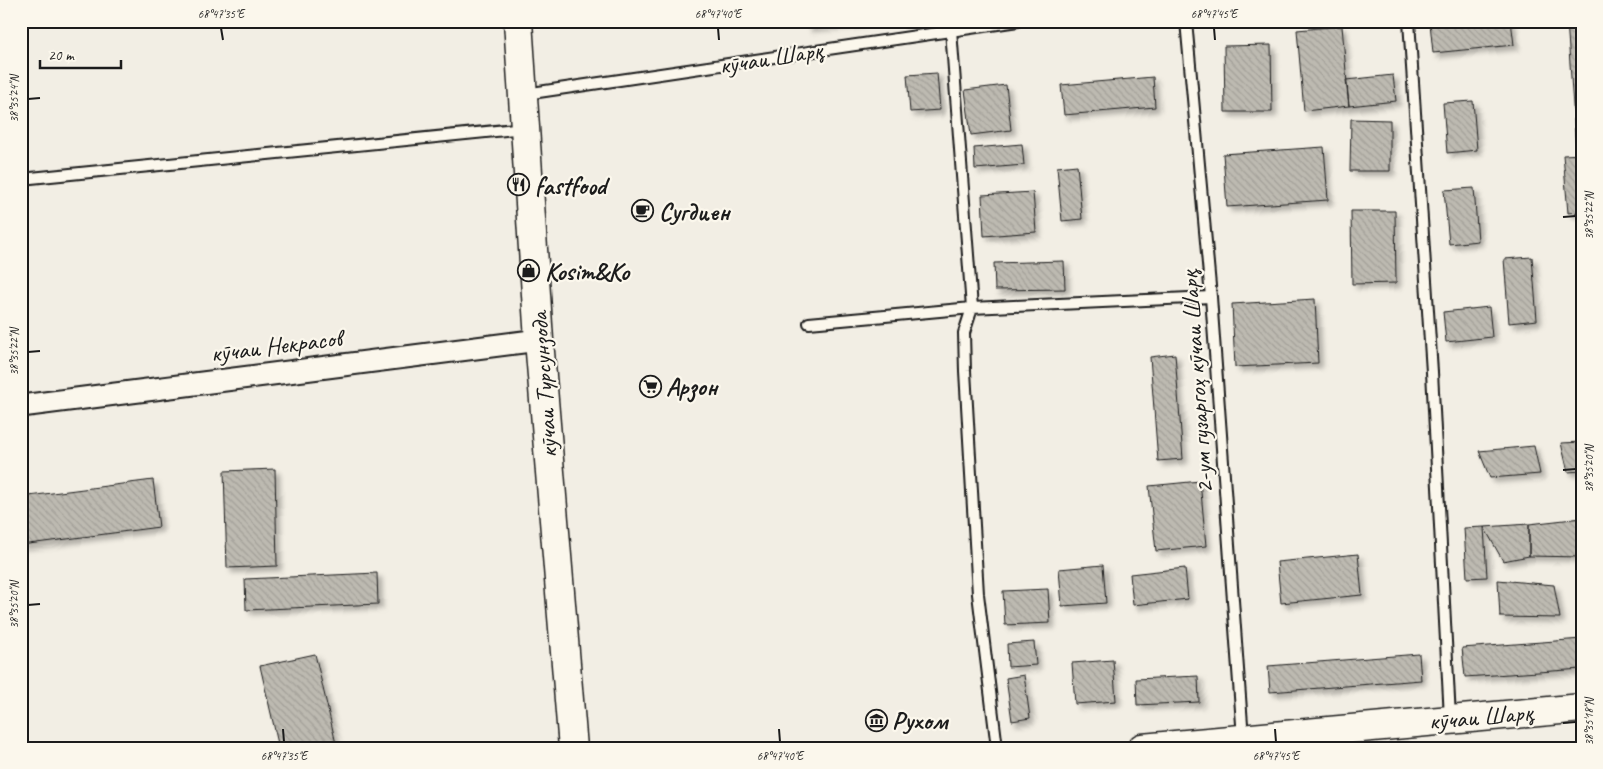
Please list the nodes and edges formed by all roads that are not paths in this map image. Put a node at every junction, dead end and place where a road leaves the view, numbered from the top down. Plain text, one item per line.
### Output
1 (518, 21) edge
2 (1018, 21) edge
3 (1186, 21) edge
4 (1409, 21) edge
5 (951, 30) junction
6 (524, 95) junction
7 (526, 128) junction
8 (21, 179) edge
9 (1211, 297) junction
10 (972, 308) junction
11 (809, 323) dead end
12 (539, 340) junction
13 (21, 406) edge
14 (1582, 708) edge
15 (1450, 718) junction
16 (1244, 739) junction
17 (1193, 745) edge
18 (572, 748) edge
19 (997, 748) edge
20 (1142, 748) edge

1 - 6 main road, кӯчаи Турсунзода
2 - 5 lane, кӯчаи Шарқ
3 - 9 lane, 2-ум гузаргоҳ кӯчаи Шарқ
4 - 15 lane
5 - 6 lane, кӯчаи Шарқ
5 - 10 lane
6 - 7 main road, кӯчаи Турсунзода
7 - 8 lane
7 - 12 main road, кӯчаи Турсунзода
9 - 10 lane
9 - 16 lane, 2-ум гузаргоҳ кӯчаи Шарқ
10 - 11 lane
10 - 19 lane
12 - 13 street, кӯчаи Некрасов
12 - 18 main road, кӯчаи Турсунзода
14 - 15 main road, кӯчаи Шарқ
15 - 16 main road, кӯчаи Шарқ
16 - 17 main road, кӯчаи Шарқ
17 - 20 main road, кӯчаи Шарқ

